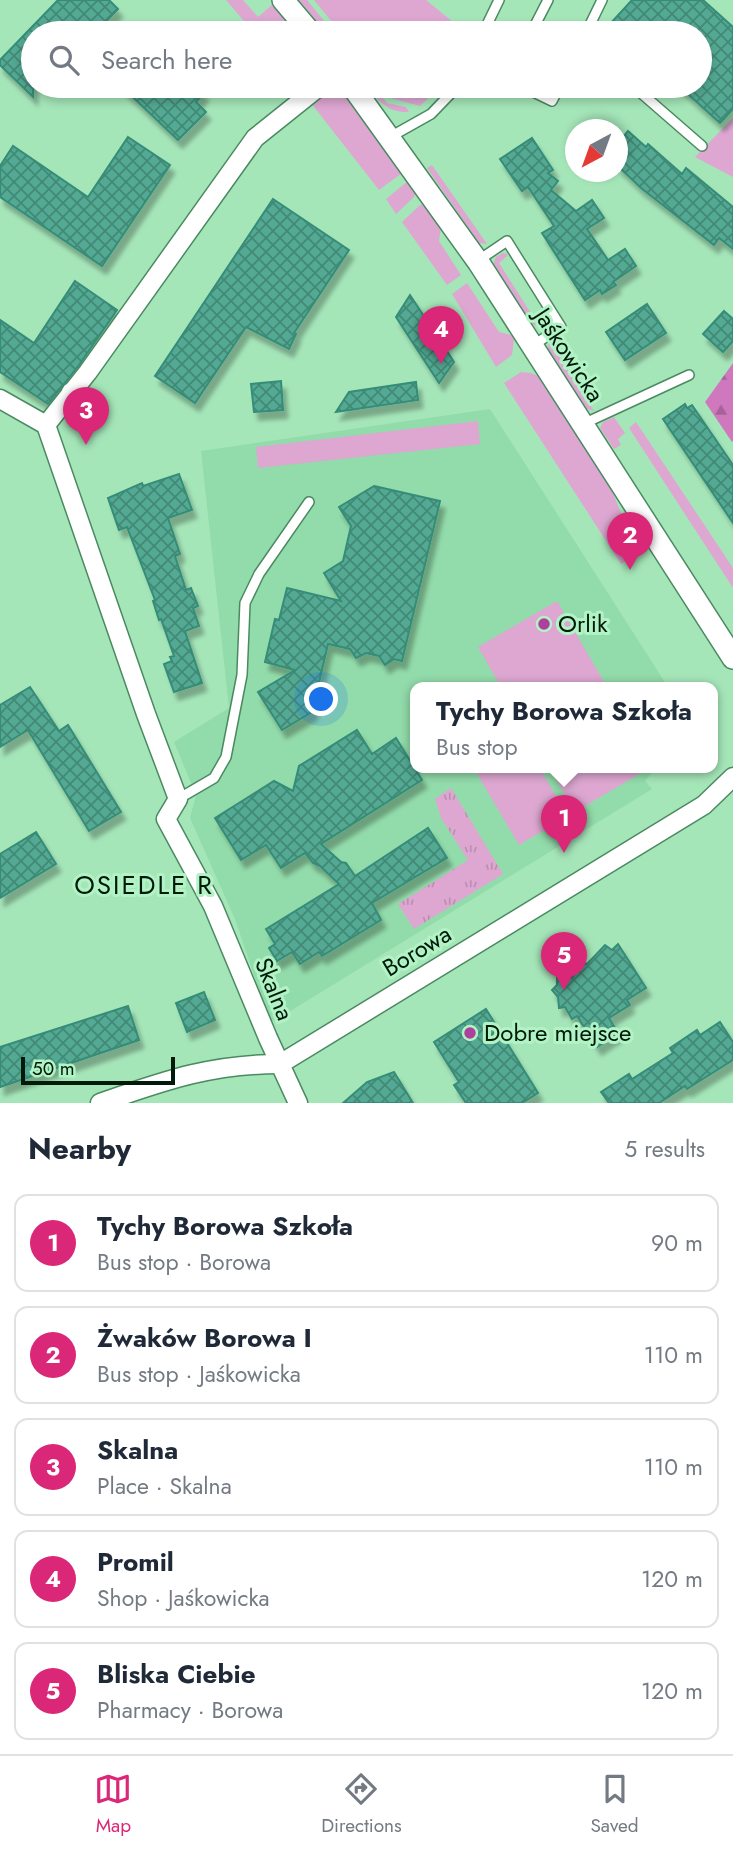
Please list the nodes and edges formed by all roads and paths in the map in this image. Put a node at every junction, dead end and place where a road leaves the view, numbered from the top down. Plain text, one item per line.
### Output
1 (283, 0) edge
2 (499, 0) edge
3 (548, 0) edge
4 (602, 0) edge
5 (301, 21) edge
6 (489, 21) edge
7 (537, 21) edge
8 (592, 21) edge
9 (305, 98) edge
10 (361, 98) edge
11 (446, 98) edge
12 (647, 98) edge
13 (390, 137) junction
14 (702, 146) dead end
15 (477, 261) junction
16 (532, 346) junction
17 (689, 375) dead end
18 (71, 392) junction
19 (0, 399) edge
20 (94, 401) dead end
21 (583, 424) junction
22 (46, 425) junction
23 (309, 502) dead end
24 (733, 658) edge
25 (733, 777) edge
26 (178, 799) junction
27 (279, 1064) junction
28 (100, 1103) edge
29 (298, 1103) edge

1 - 5 street
2 - 6 lane
3 - 7 lane
4 - 8 lane
9 - 18 street
10 - 13 street, Jaśkowicka
11 - 13 lane
12 - 14 lane
13 - 15 street, Jaśkowicka
15 - 16 street, Jaśkowicka
15 - 16 lane
16 - 21 street, Jaśkowicka
17 - 21 lane
18 - 20 street
18 - 22 street
19 - 22 street
21 - 24 street, Jaśkowicka
22 - 26 street
23 - 26 lane
25 - 27 street, Borowa
26 - 27 street, Skalna
27 - 28 street
27 - 29 street, Skalna

